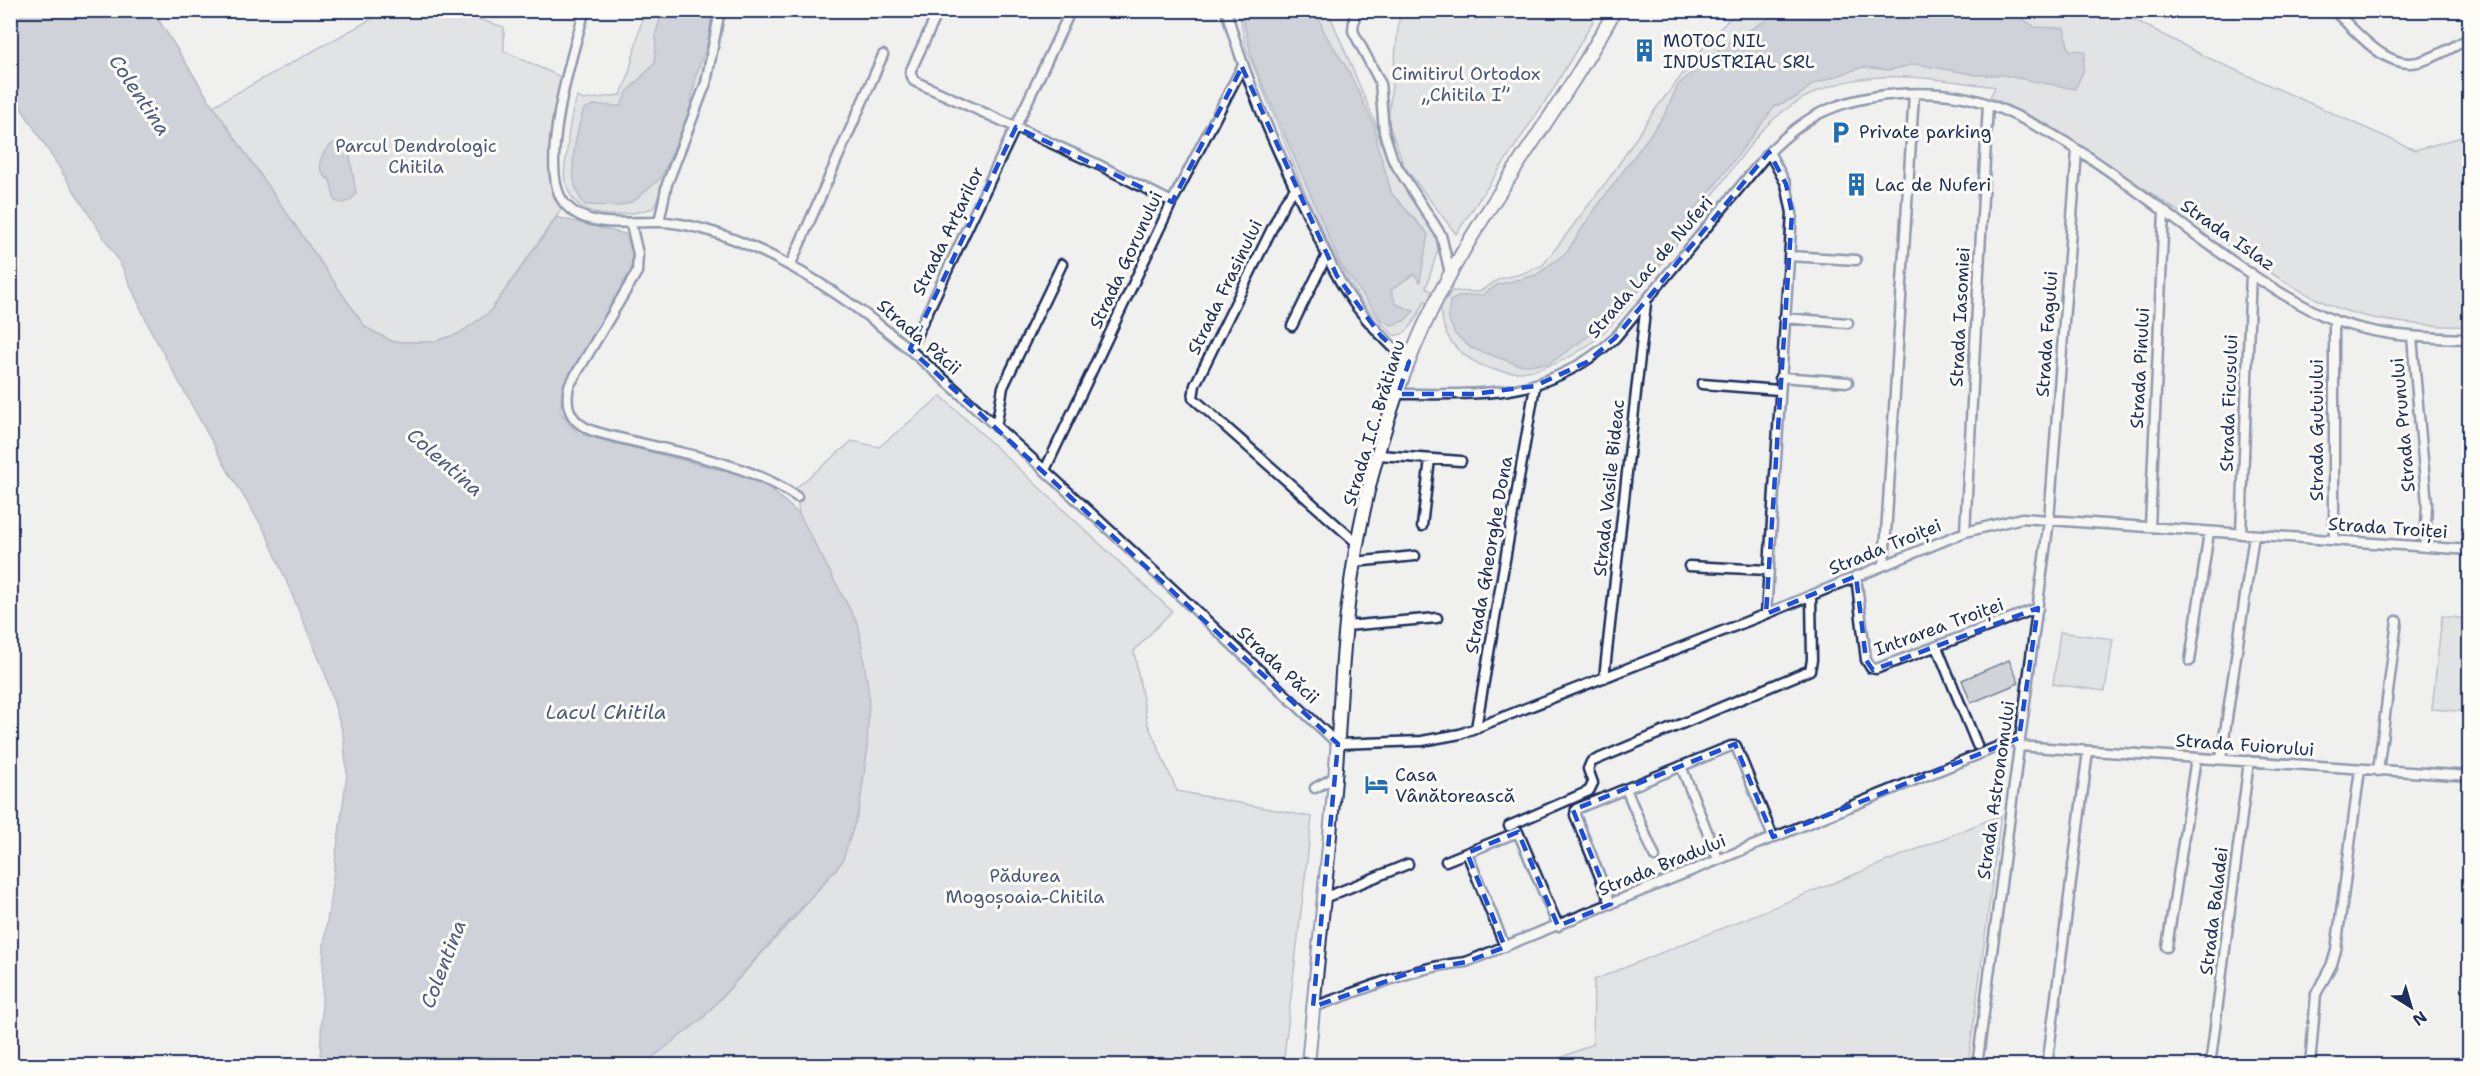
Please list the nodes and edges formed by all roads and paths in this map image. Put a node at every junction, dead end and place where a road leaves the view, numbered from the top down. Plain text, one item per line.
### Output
1 (585, 10) edge
2 (720, 10) edge
3 (939, 10) edge
4 (1071, 10) edge
5 (1226, 10) edge
6 (1355, 10) edge
7 (1615, 10) edge
8 (2333, 10) edge
9 (2469, 38) edge
10 (883, 55) dead end
11 (1242, 67) junction
12 (1914, 94) junction
13 (1988, 104) junction
14 (1016, 127) junction
15 (2077, 151) junction
16 (1769, 152) junction
17 (1295, 189) junction
18 (1172, 202) junction
19 (2164, 211) junction
20 (659, 222) junction
21 (632, 224) junction
22 (1327, 255) junction
23 (1789, 256) junction
24 (1856, 260) dead end
25 (1062, 264) dead end
26 (790, 266) junction
27 (1450, 273) junction
28 (2251, 273) junction
29 (1646, 302) junction
30 (1784, 318) junction
31 (2334, 320) junction
32 (1848, 323) dead end
33 (1292, 326) dead end
34 (2412, 337) junction
35 (2469, 339) edge
36 (910, 349) junction
37 (1409, 362) junction
38 (1780, 377) junction
39 (1848, 382) dead end
40 (1702, 384) dead end
41 (1535, 386) junction
42 (1779, 390) junction
43 (1398, 394) junction
44 (996, 427) junction
45 (1379, 455) junction
46 (1430, 459) junction
47 (1461, 461) dead end
48 (1045, 470) junction
49 (797, 497) dead end
50 (2049, 520) junction
51 (1422, 526) dead end
52 (2150, 527) junction
53 (1965, 531) junction
54 (2210, 532) junction
55 (2241, 534) junction
56 (2254, 535) junction
57 (2334, 540) junction
58 (1357, 543) junction
59 (2425, 547) junction
60 (2469, 550) edge
61 (1415, 556) dead end
62 (1354, 562) junction
63 (1884, 565) junction
64 (1689, 566) dead end
65 (1768, 570) junction
66 (1856, 576) junction
67 (1811, 595) junction
68 (2038, 608) junction
69 (1766, 614) junction
70 (1437, 618) dead end
71 (2397, 621) dead end
72 (1346, 626) junction
73 (1937, 647) junction
74 (2190, 661) dead end
75 (1604, 678) junction
76 (1476, 729) junction
77 (2019, 742) junction
78 (1338, 744) junction
79 (1977, 745) dead end
80 (2088, 751) junction
81 (2196, 758) junction
82 (2221, 759) junction
83 (2249, 761) junction
84 (1681, 766) junction
85 (2360, 770) junction
86 (2378, 771) junction
87 (2469, 776) edge
88 (1335, 777) junction
89 (1315, 788) dead end
90 (1626, 789) junction
91 (1509, 826) dead end
92 (1773, 837) junction
93 (1467, 853) junction
94 (1655, 857) dead end
95 (1718, 860) junction
96 (1446, 861) dead end
97 (1408, 864) dead end
98 (1324, 898) junction
99 (1611, 904) junction
100 (1558, 926) junction
101 (1505, 947) junction
102 (2167, 947) dead end
103 (1313, 1007) junction
104 (1308, 1065) edge
105 (1977, 1065) edge
106 (2047, 1065) edge
107 (2210, 1065) edge
108 (2310, 1065) edge

1 - 21 street, Strada Păcii
2 - 20 street
3 - 14 street
4 - 14 street, Strada Arțarilor
5 - 11 street
6 - 27 street
7 - 27 main road, Strada I.C. Brătianu
8 - 9 street
10 - 26 street
11 - 17 street
11 - 18 street, Strada Gorunului
12 - 13 street, Strada Lac de Nuferi
12 - 16 street, Strada Lac de Nuferi
12 - 63 street
13 - 15 street, Strada Islaz
13 - 53 street, Strada Iasomiei
14 - 18 street
14 - 36 street, Strada Arțarilor
15 - 19 street, Strada Islaz
15 - 50 street, Strada Fagului
16 - 23 street
16 - 29 street, Strada Lac de Nuferi
17 - 22 street
17 - 58 street, Strada Frasinului
18 - 48 street, Strada Gorunului
19 - 28 street, Strada Islaz
19 - 52 street, Strada Pinului
20 - 21 street, Strada Păcii
20 - 26 street, Strada Păcii
21 - 49 street
22 - 33 street
22 - 37 street
23 - 24 street
23 - 30 street
25 - 44 street
26 - 36 street, Strada Păcii
27 - 37 main road, Strada I.C. Brătianu
28 - 31 street, Strada Islaz
28 - 55 street, Strada Ficusului
29 - 41 street, Strada Lac de Nuferi
29 - 75 street, Strada Vasile Bideac
30 - 32 street
30 - 38 street
31 - 34 street, Strada Islaz
31 - 57 street, Strada Gutuiului
34 - 35 street, Strada Islaz
34 - 59 street, Strada Prunului
36 - 44 street, Strada Păcii
37 - 43 main road, Strada I.C. Brătianu
38 - 39 street
38 - 42 street
40 - 42 street
41 - 43 street, Strada Lac de Nuferi
41 - 76 street, Strada Gheorghe Dona
42 - 65 street
43 - 45 main road, Strada I.C. Brătianu
44 - 48 street, Strada Păcii
45 - 46 street
45 - 58 main road, Strada I.C. Brătianu
46 - 47 street
46 - 51 street
48 - 78 street, Strada Păcii
50 - 52 street, Strada Troiței
50 - 53 street, Strada Troiței
50 - 68 street, Strada Astronomului
52 - 54 street, Strada Troiței
53 - 63 street, Strada Troiței
54 - 55 street, Strada Troiței
54 - 74 street
55 - 56 street, Strada Troiței
56 - 57 street, Strada Troiței
56 - 82 street
57 - 59 street, Strada Troiței
58 - 62 main road, Strada I.C. Brătianu
59 - 60 street, Strada Troiței
61 - 62 street
62 - 72 main road, Strada I.C. Brătianu
63 - 66 street, Strada Troiței
64 - 65 street
65 - 69 street
66 - 67 street, Strada Troiței
66 - 73 street, Intrarea Troiței
67 - 69 street, Strada Troiței
67 - 91 street
68 - 73 street, Intrarea Troiței
68 - 77 street, Strada Astronomului
69 - 75 street, Strada Troiței
70 - 72 street
71 - 86 street
72 - 78 main road, Strada I.C. Brătianu
73 - 79 street
75 - 76 street, Strada Troiței
76 - 78 street, Strada Troiței
77 - 80 street, Strada Fuiorului
77 - 92 street, Strada Bradului
77 - 105 street, Strada Astronomului
78 - 88 main road, Strada I.C. Brătianu
80 - 81 street, Strada Fuiorului
80 - 106 street
81 - 82 street, Strada Fuiorului
81 - 102 street
82 - 83 street, Strada Fuiorului
83 - 85 street, Strada Fuiorului
83 - 107 street, Strada Baladei
84 - 90 street
84 - 92 street
84 - 95 street
85 - 86 street, Strada Fuiorului
85 - 108 street
86 - 87 street, Strada Fuiorului
88 - 89 street
88 - 98 main road, Strada I.C. Brătianu
90 - 94 street
90 - 99 street
92 - 95 street, Strada Bradului
93 - 96 street
93 - 100 street
93 - 101 street
95 - 99 street, Strada Bradului
97 - 98 street
98 - 103 main road, Strada I.C. Brătianu
99 - 100 street, Strada Bradului
100 - 101 street, Strada Bradului
101 - 103 street, Strada Bradului
103 - 104 main road, Strada I.C. Brătianu

